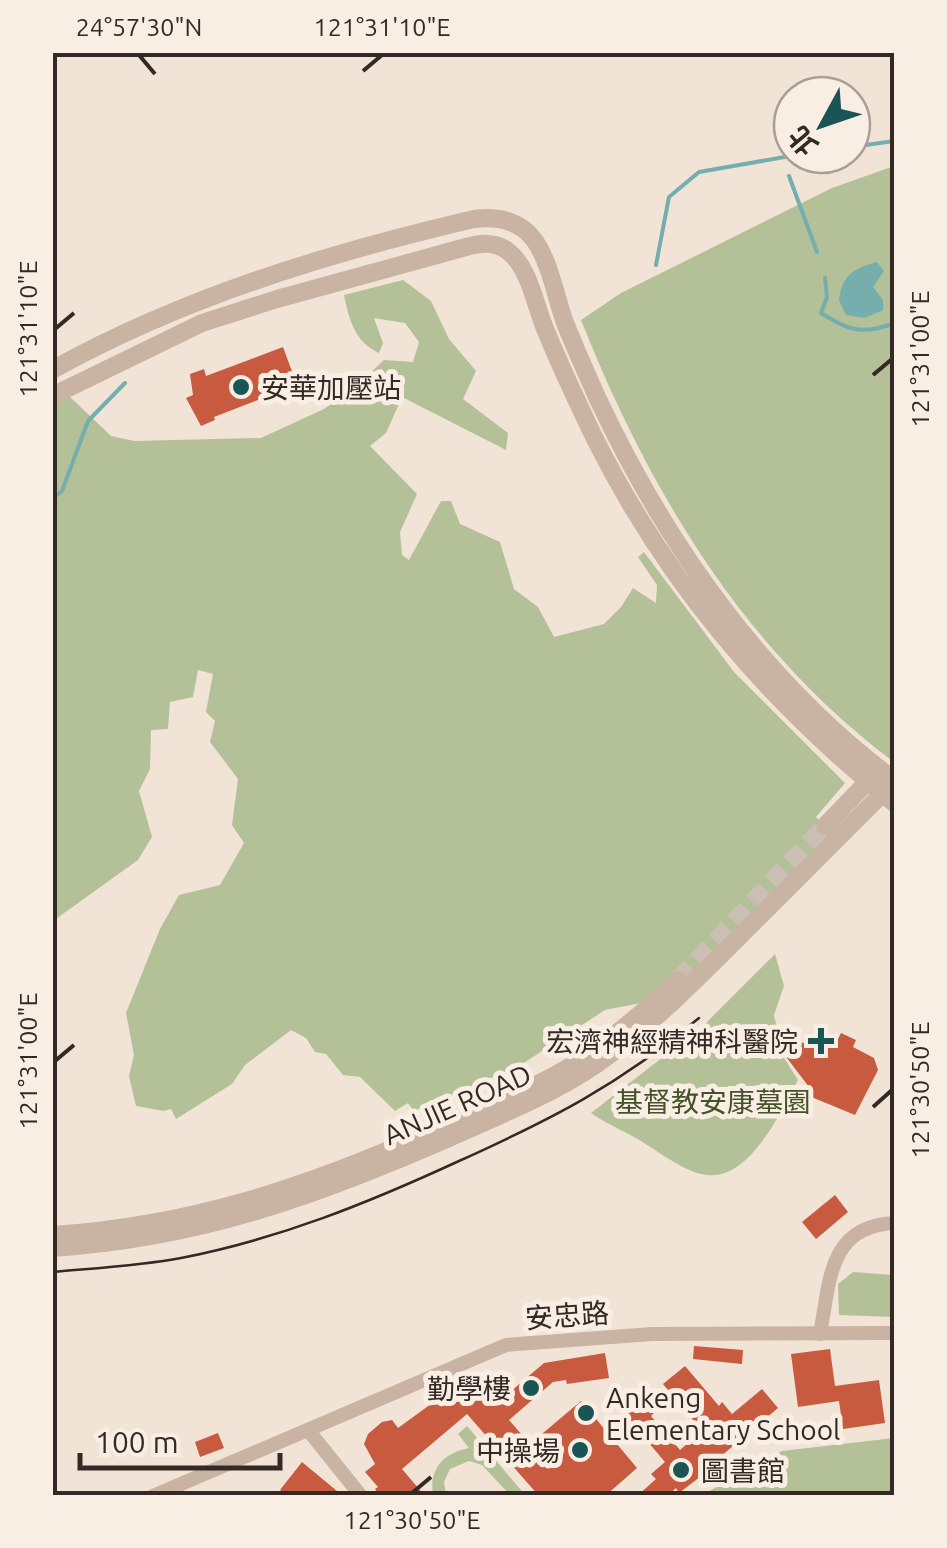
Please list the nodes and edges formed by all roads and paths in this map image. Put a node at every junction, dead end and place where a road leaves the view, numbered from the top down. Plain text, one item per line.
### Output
1 (52, 370) edge
2 (52, 396) edge
3 (669, 548) junction
4 (886, 785) edge
5 (825, 826) tunnel mouth
6 (678, 980) tunnel mouth
7 (650, 1014) junction
8 (894, 1222) edge
9 (52, 1234) edge
10 (52, 1248) edge
11 (894, 1333) edge
12 (820, 1334) junction
13 (308, 1430) junction
14 (153, 1496) edge
15 (361, 1496) edge

1 - 3 street
2 - 3 street
3 - 4 street
4 - 5 street
4 - 7 street, ANJIE ROAD
6 - 7 street, ANJIE ROAD
7 - 9 street, ANJIE ROAD
7 - 10 street, ANJIE ROAD
8 - 12 street
11 - 12 street, 安忠路
12 - 13 street, 安忠路
13 - 14 street, 安忠路
13 - 15 street

